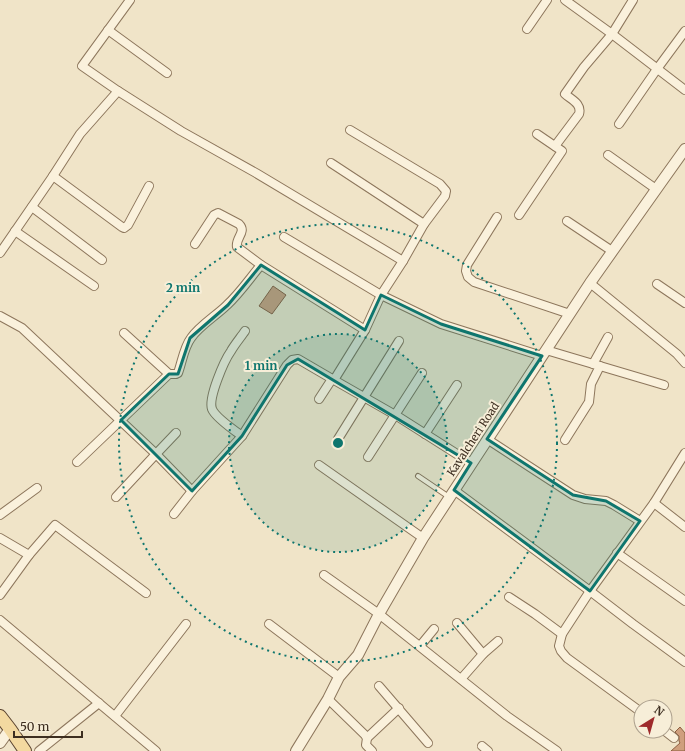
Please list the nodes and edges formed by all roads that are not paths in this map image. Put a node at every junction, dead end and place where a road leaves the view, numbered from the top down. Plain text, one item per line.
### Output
1 (130, 0) edge
2 (547, 0) edge
3 (565, 0) edge
4 (633, 0) edge
5 (527, 29) dead end
6 (108, 30) junction
7 (685, 31) edge
8 (612, 34) junction
9 (657, 69) junction
10 (167, 73) dead end
11 (118, 90) junction
12 (685, 90) edge
13 (619, 124) dead end
14 (350, 130) dead end
15 (537, 134) dead end
16 (555, 146) junction
17 (685, 149) edge
18 (608, 155) dead end
19 (331, 163) dead end
20 (53, 176) junction
21 (149, 186) dead end
22 (656, 189) junction
23 (32, 207) junction
24 (519, 215) dead end
25 (497, 217) dead end
26 (567, 221) dead end
27 (424, 224) junction
28 (15, 231) junction
29 (284, 237) dead end
30 (195, 244) dead end
31 (612, 251) junction
32 (0, 253) edge
33 (102, 260) dead end
34 (403, 261) junction
35 (261, 265) junction
36 (590, 283) junction
37 (657, 284) dead end
38 (94, 286) dead end
39 (381, 295) junction
40 (685, 303) edge
41 (570, 314) junction
42 (0, 316) edge
43 (365, 330) junction
44 (246, 331) dead end
45 (124, 333) dead end
46 (608, 337) dead end
47 (399, 341) dead end
48 (544, 353) junction
49 (685, 363) edge
50 (596, 365) junction
51 (422, 372) dead end
52 (169, 374) junction
53 (333, 379) junction
54 (457, 385) dead end
55 (664, 385) dead end
56 (364, 398) junction
57 (319, 399) dead end
58 (394, 415) junction
59 (121, 420) junction
60 (176, 433) dead end
61 (425, 434) junction
62 (242, 436) junction
63 (338, 439) dead end
64 (487, 439) junction
65 (565, 440) dead end
66 (156, 454) junction
67 (368, 457) dead end
68 (683, 459) edge
69 (77, 462) dead end
70 (471, 463) junction
71 (319, 465) dead end
72 (418, 476) dead end
73 (36, 488) dead end
74 (192, 491) junction
75 (451, 494) junction
76 (116, 498) dead end
77 (654, 503) junction
78 (174, 514) dead end
79 (0, 515) edge
80 (640, 521) junction
81 (685, 527) edge
82 (0, 538) edge
83 (423, 538) junction
84 (617, 553) junction
85 (29, 555) junction
86 (324, 575) dead end
87 (590, 591) junction
88 (146, 593) dead end
89 (0, 595) edge
90 (509, 596) dead end
91 (685, 601) edge
92 (379, 614) junction
93 (0, 620) edge
94 (457, 623) dead end
95 (186, 624) dead end
96 (269, 624) dead end
97 (434, 629) dead end
98 (562, 634) junction
99 (498, 641) dead end
100 (420, 646) junction
101 (483, 654) junction
102 (685, 662) edge
103 (339, 677) junction
104 (461, 679) junction
105 (379, 686) dead end
106 (328, 699) junction
107 (99, 703) junction
108 (633, 706) edge
109 (399, 708) junction
110 (0, 716) edge
111 (114, 716) junction
112 (10, 729) junction
113 (367, 738) junction
114 (0, 743) edge
115 (428, 743) dead end
116 (25, 751) edge
117 (39, 751) edge
118 (156, 751) edge
119 (296, 751) edge
120 (372, 751) edge
121 (557, 751) edge

1 - 6 street
2 - 5 street
3 - 8 street
4 - 8 street
6 - 10 street
6 - 11 street
7 - 9 street
8 - 9 street
8 - 16 street
9 - 12 street
9 - 13 street
11 - 20 street
11 - 34 street
14 - 27 street
15 - 16 street
16 - 24 street
17 - 22 street, Kavalcheri Road
18 - 22 street
19 - 27 street
20 - 21 street
20 - 23 street
22 - 31 street, Kavalcheri Road
23 - 28 street
23 - 33 street
25 - 41 street
26 - 31 street
27 - 34 street
28 - 32 street
28 - 38 street
29 - 39 street
30 - 35 street
31 - 36 street, Kavalcheri Road
34 - 39 street
35 - 43 street
35 - 52 street
36 - 41 street, Kavalcheri Road
36 - 49 street
37 - 40 street
39 - 43 street
39 - 48 street
41 - 48 street, Kavalcheri Road
42 - 59 street
43 - 53 street
44 - 62 street
45 - 52 street
46 - 50 street
47 - 56 street
48 - 50 street
48 - 64 street, Kavalcheri Road
50 - 55 street
50 - 65 street
51 - 58 street
52 - 59 street
53 - 56 street
53 - 57 street
53 - 62 street
54 - 61 street
56 - 58 street
56 - 63 street
58 - 61 street
58 - 67 street
59 - 66 street
59 - 69 street
60 - 66 street
61 - 70 street
62 - 74 street
64 - 70 street, Kavalcheri Road
64 - 80 street
66 - 74 street
66 - 76 street
68 - 77 street
70 - 75 street, Kavalcheri Road
71 - 83 street
72 - 75 lane
73 - 79 street
74 - 78 street
75 - 83 street, Kavalcheri Road
75 - 87 street
77 - 80 street
77 - 81 street
80 - 84 street
82 - 85 street
83 - 92 street, Kavalcheri Road
84 - 87 street
84 - 91 street
85 - 88 street
85 - 89 street
86 - 92 street
87 - 98 street
87 - 102 street
90 - 98 street
92 - 100 street
92 - 103 street, Kavalcheri Road
93 - 107 street
94 - 101 street
95 - 111 street
96 - 103 street
97 - 100 street
98 - 108 street
99 - 101 street
100 - 104 street
101 - 104 street
103 - 106 street, Kavalcheri Road
104 - 121 street
105 - 109 street
106 - 113 street
106 - 119 street, Kavalcheri Road
107 - 111 street
107 - 117 street
109 - 113 street
109 - 115 street
110 - 112 main road
111 - 118 street
112 - 114 street
112 - 116 main road
113 - 120 street

